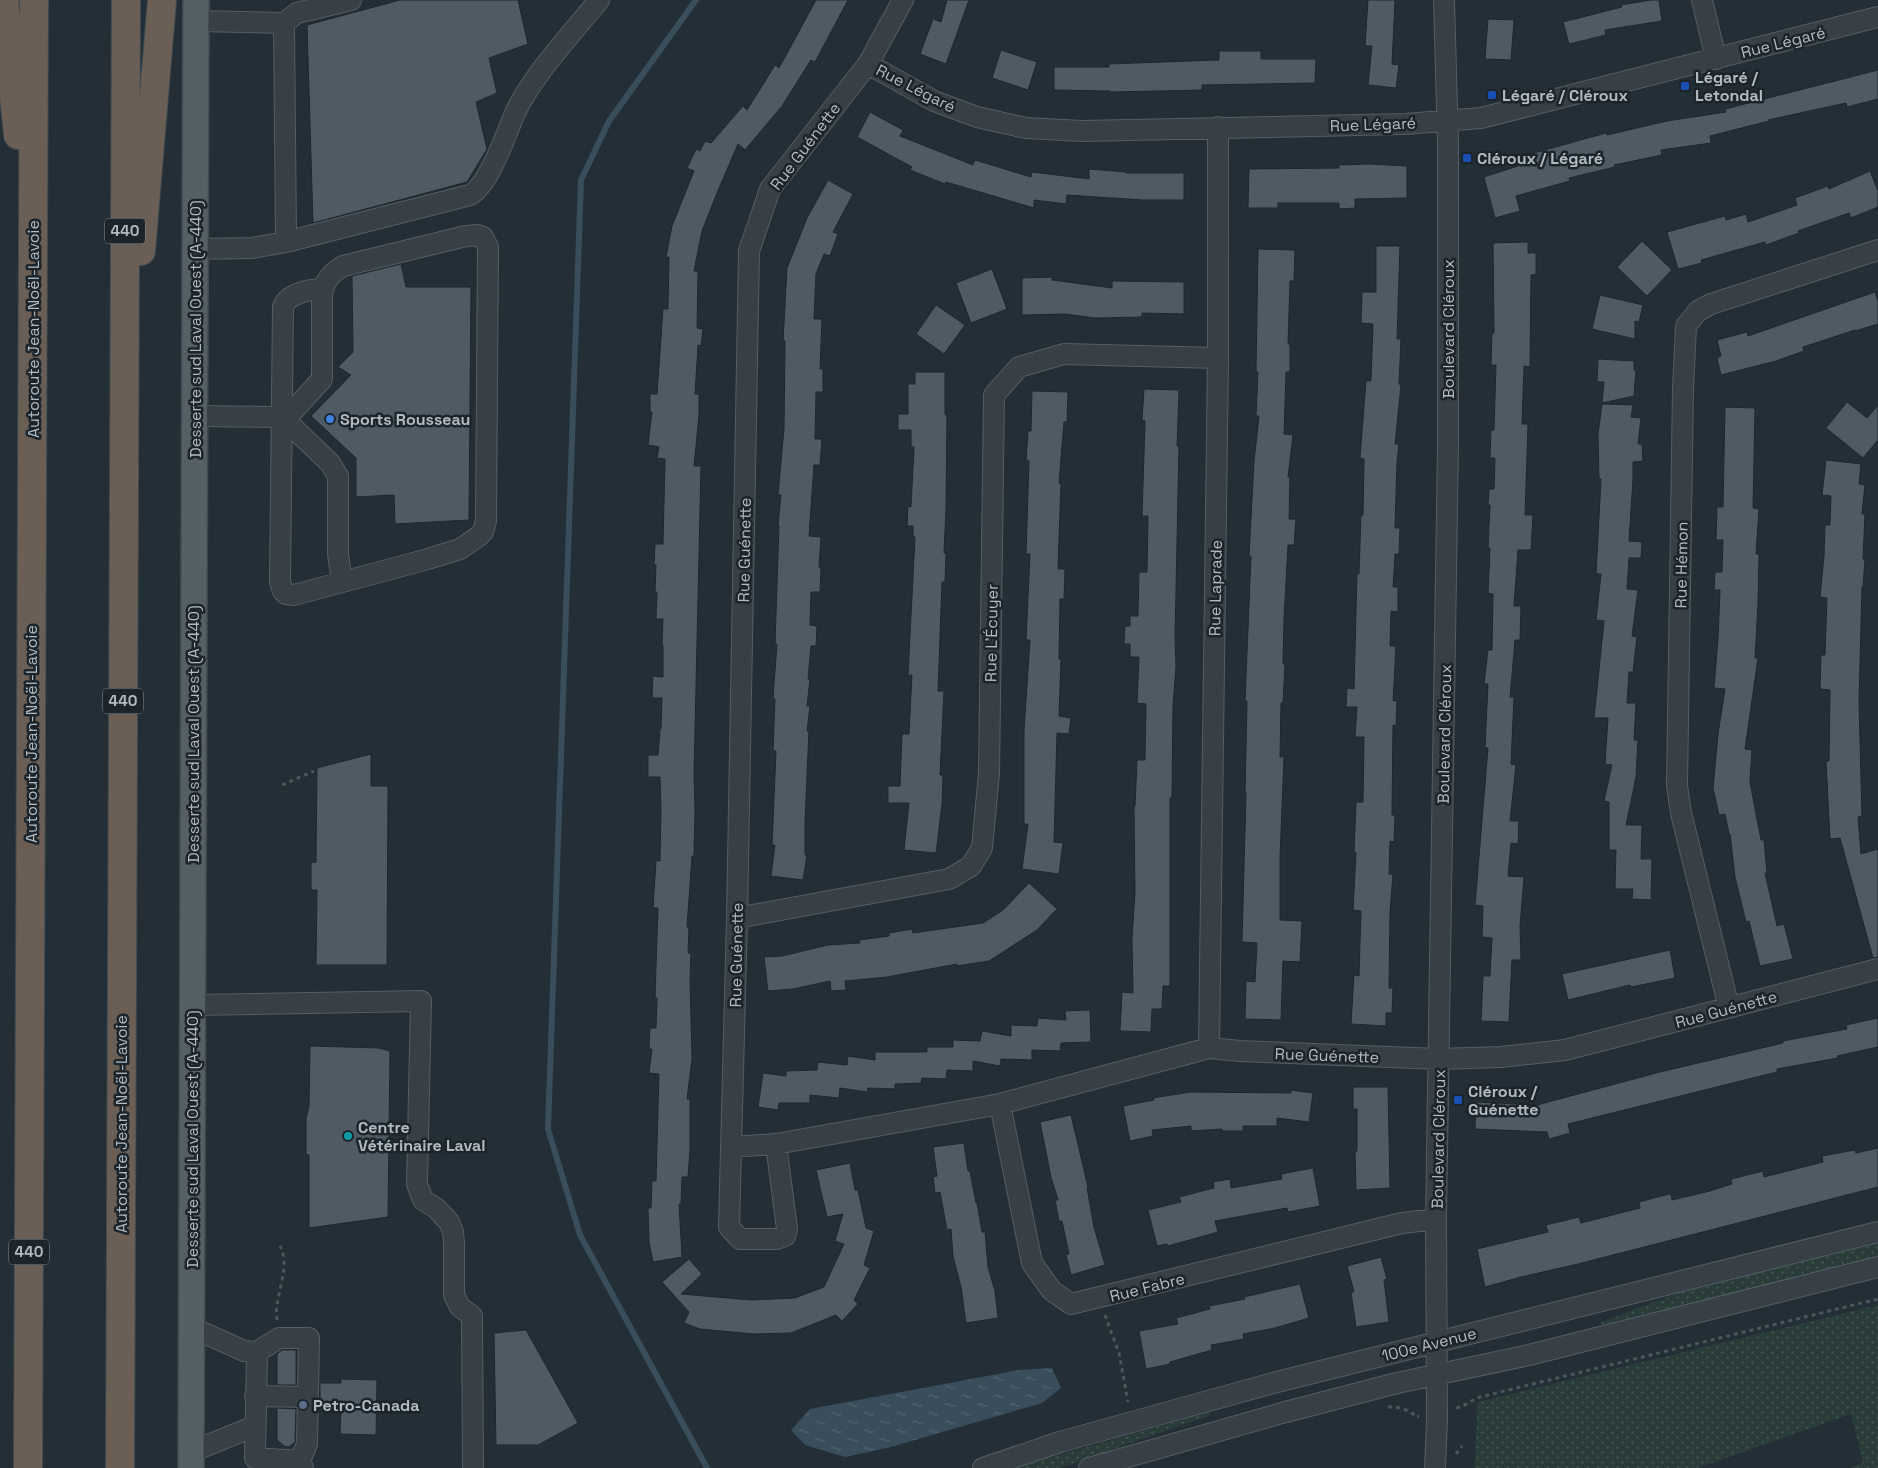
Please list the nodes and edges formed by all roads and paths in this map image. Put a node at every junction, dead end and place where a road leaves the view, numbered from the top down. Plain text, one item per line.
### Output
1 (4, 0) edge
2 (34, 0) edge
3 (126, 0) edge
4 (162, 0) edge
5 (351, 0) edge
6 (599, 0) edge
7 (903, 0) edge
8 (1444, 0) edge
9 (1702, 0) edge
10 (196, 11) edge
11 (1878, 17) edge
12 (284, 23) junction
13 (1716, 59) junction
14 (868, 64) junction
15 (1447, 121) junction
16 (1218, 127) junction
17 (286, 242) junction
18 (196, 249) junction
19 (1878, 250) edge
20 (33, 276) junction
21 (323, 290) junction
22 (1218, 358) junction
23 (194, 416) junction
24 (282, 418) junction
25 (124, 461) junction
26 (342, 582) junction
27 (314, 772) dead end
28 (282, 785) dead end
29 (737, 918) junction
30 (1878, 969) edge
31 (192, 1005) junction
32 (1729, 1008) junction
33 (1209, 1048) junction
34 (1439, 1059) junction
35 (1000, 1104) junction
36 (776, 1144) junction
37 (732, 1147) junction
38 (1436, 1219) junction
39 (1878, 1232) edge
40 (280, 1246) dead end
41 (1878, 1267) edge
42 (1878, 1299) edge
43 (1104, 1313) dead end
44 (191, 1327) junction
45 (279, 1338) junction
46 (1437, 1341) junction
47 (256, 1352) junction
48 (1437, 1375) junction
49 (256, 1396) junction
50 (308, 1397) junction
51 (1129, 1406) dead end
52 (1463, 1407) dead end
53 (255, 1426) junction
54 (191, 1460) edge
55 (301, 1465) edge
56 (28, 1468) edge
57 (120, 1468) edge
58 (473, 1468) edge
59 (984, 1468) edge
60 (1089, 1468) edge
61 (1435, 1468) edge

1 - 20 highway
2 - 20 highway, Autoroute Jean-Noël-Lavoie / 440
3 - 25 highway, Autoroute Jean-Noël-Lavoie / 440
4 - 25 highway
5 - 12 street
6 - 17 street
7 - 14 street, Rue Guénette
8 - 15 street, Boulevard Cléroux
9 - 13 street
10 - 12 street
10 - 18 main road, Desserte sud Laval Ouest (A-440)
11 - 13 street, Rue Légaré
12 - 17 street
13 - 15 street, Rue Légaré
14 - 16 street, Rue Légaré
14 - 29 street, Rue Guénette
15 - 16 street, Rue Légaré
15 - 34 street, Boulevard Cléroux
16 - 22 street, Rue Laprade
17 - 18 street
18 - 23 main road, Desserte sud Laval Ouest (A-440)
19 - 32 street, Rue Hémon
20 - 56 highway, Autoroute Jean-Noël-Lavoie / 440
21 - 24 street
21 - 24 street
21 - 26 street
22 - 29 street, Rue L'Écuyer
22 - 33 street, Rue Laprade
23 - 24 street
23 - 31 main road, Desserte sud Laval Ouest (A-440)
24 - 26 street
24 - 26 street
25 - 57 highway, Autoroute Jean-Noël-Lavoie / 440
27 - 28 path
29 - 37 street, Rue Guénette
30 - 32 street, Rue Guénette
31 - 44 main road, Desserte sud Laval Ouest (A-440)
31 - 58 street
32 - 34 street, Rue Guénette
33 - 34 street, Rue Guénette
33 - 35 street, Rue Guénette
34 - 38 street, Boulevard Cléroux
35 - 36 street, Rue Guénette
35 - 38 street, Rue Fabre
36 - 37 street, Rue Guénette
36 - 37 street, Rue Guénette
38 - 46 street, Boulevard Cléroux
39 - 46 street, 100e Avenue
40 - 45 path
41 - 48 street, 100e Avenue
42 - 52 path
43 - 51 path
44 - 47 street
44 - 54 main road, Desserte sud Laval Ouest (A-440)
45 - 47 street
45 - 50 street
46 - 48 street, Boulevard Cléroux
46 - 59 street, 100e Avenue
47 - 49 street
48 - 60 street, 100e Avenue
48 - 61 street, Boulevard Cléroux
49 - 50 street
49 - 53 street
50 - 55 street
53 - 54 street
53 - 55 street

